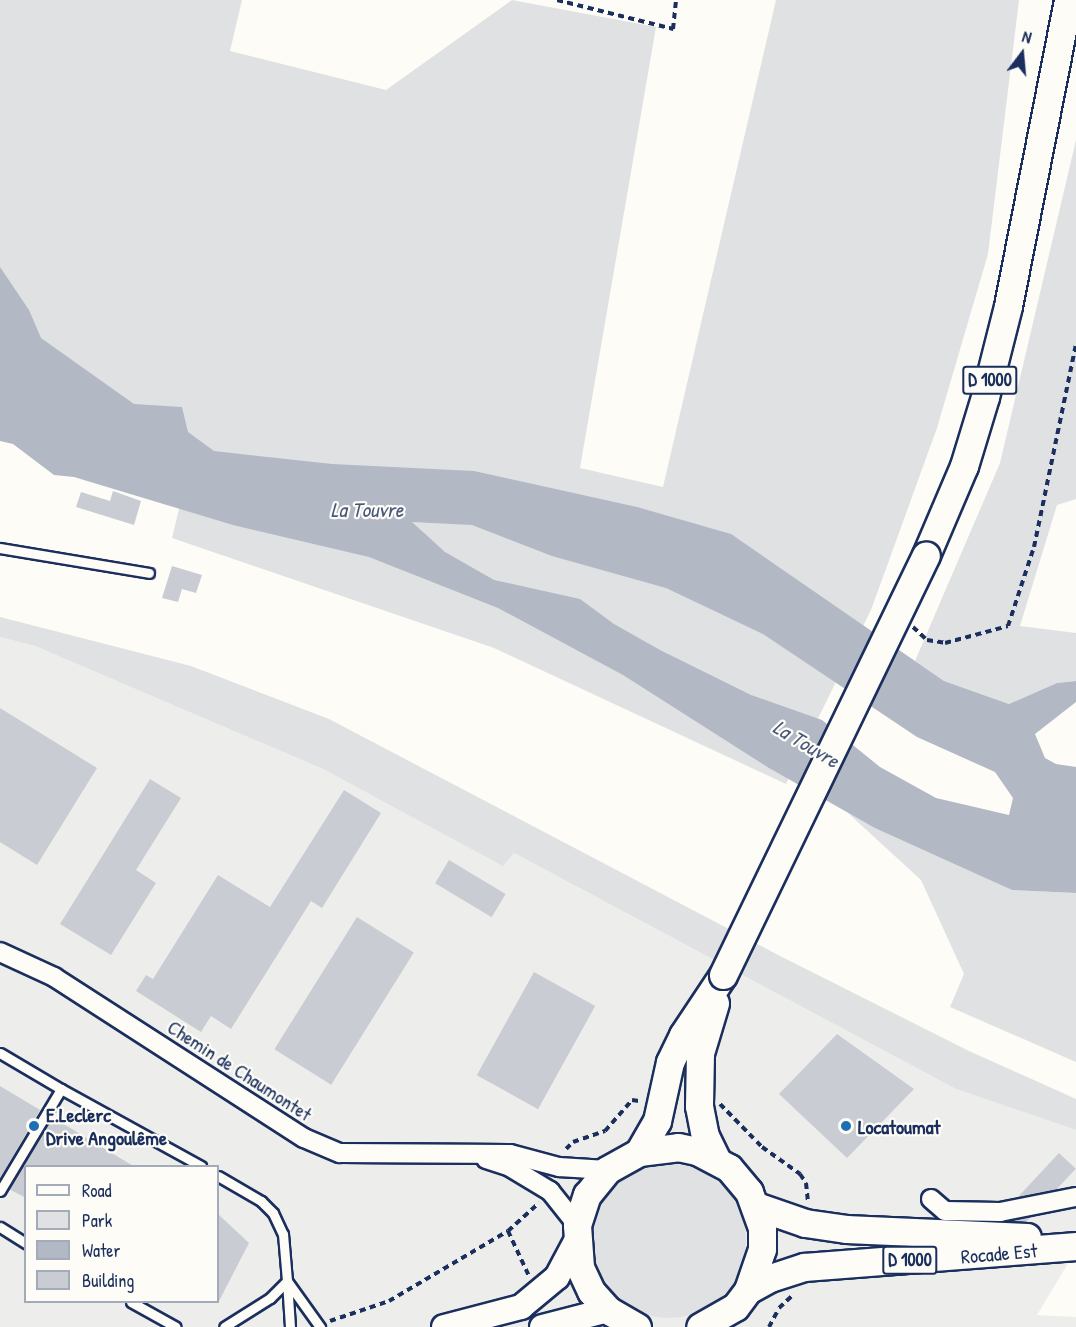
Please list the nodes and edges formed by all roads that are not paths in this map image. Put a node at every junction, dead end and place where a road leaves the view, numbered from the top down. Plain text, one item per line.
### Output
1 (1052, 0) edge
2 (1068, 0) edge
3 (1028, 197) junction
4 (0, 548) edge
5 (149, 573) dead end
6 (0, 952) edge
7 (723, 975) junction
8 (0, 1053) edge
9 (61, 1089) junction
10 (639, 1152) junction
11 (476, 1155) junction
12 (716, 1158) junction
13 (197, 1165) edge
14 (607, 1170) junction
15 (219, 1177) edge
16 (0, 1191) edge
17 (1076, 1197) edge
18 (931, 1199) dead end
19 (756, 1206) junction
20 (0, 1227) edge
21 (577, 1234) junction
22 (24, 1242) edge
23 (1076, 1244) edge
24 (287, 1281) junction
25 (133, 1303) edge
26 (739, 1308) edge
27 (608, 1310) junction
28 (319, 1326) edge
29 (176, 1327) edge
30 (224, 1327) edge
31 (290, 1327) edge
32 (444, 1327) edge
33 (542, 1327) edge
34 (637, 1327) edge
35 (700, 1327) edge

1 - 3 main road, D 1000
2 - 3 main road, D 1000
3 - 7 main road, D 1000, bridge
4 - 5 lane
6 - 11 street, Chemin de Chaumontet
7 - 10 main road, D 1000
7 - 12 main road, D 1000
8 - 9 lane
9 - 13 lane
9 - 16 lane
10 - 12 main road
10 - 14 main road
11 - 14 street, Chemin de Chaumontet
11 - 21 street, Chemin de Chaumontet
12 - 19 main road
14 - 21 main road
15 - 24 lane
17 - 18 street
19 - 23 main road, Rocade Est / D 1000
19 - 26 main road
20 - 22 lane
21 - 27 main road
21 - 32 main road
23 - 26 main road, Rocade Est / D 1000
24 - 28 lane
24 - 30 lane
24 - 31 lane
25 - 29 lane
26 - 35 main road, Rocade Est
27 - 33 main road
27 - 34 main road

